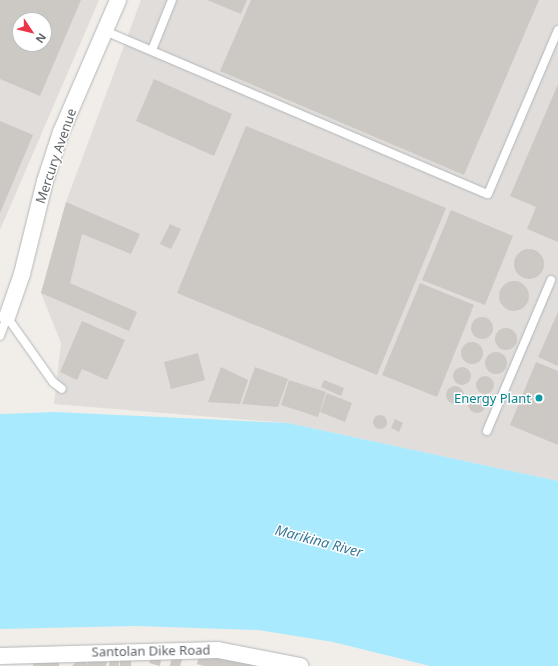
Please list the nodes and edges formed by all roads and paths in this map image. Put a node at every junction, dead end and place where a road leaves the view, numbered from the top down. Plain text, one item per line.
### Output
1 (118, 0) edge
2 (172, 0) edge
3 (558, 30) edge
4 (105, 31) junction
5 (152, 50) junction
6 (551, 280) dead end
7 (7, 317) junction
8 (0, 336) edge
9 (62, 389) dead end
10 (487, 431) dead end
11 (0, 656) edge
12 (300, 666) edge

1 - 4 street, Mercury Avenue
2 - 5 lane
3 - 5 lane
4 - 5 lane
4 - 7 street, Mercury Avenue
6 - 10 lane
7 - 8 lane
7 - 9 lane
11 - 12 street, Santolan Dike Road

